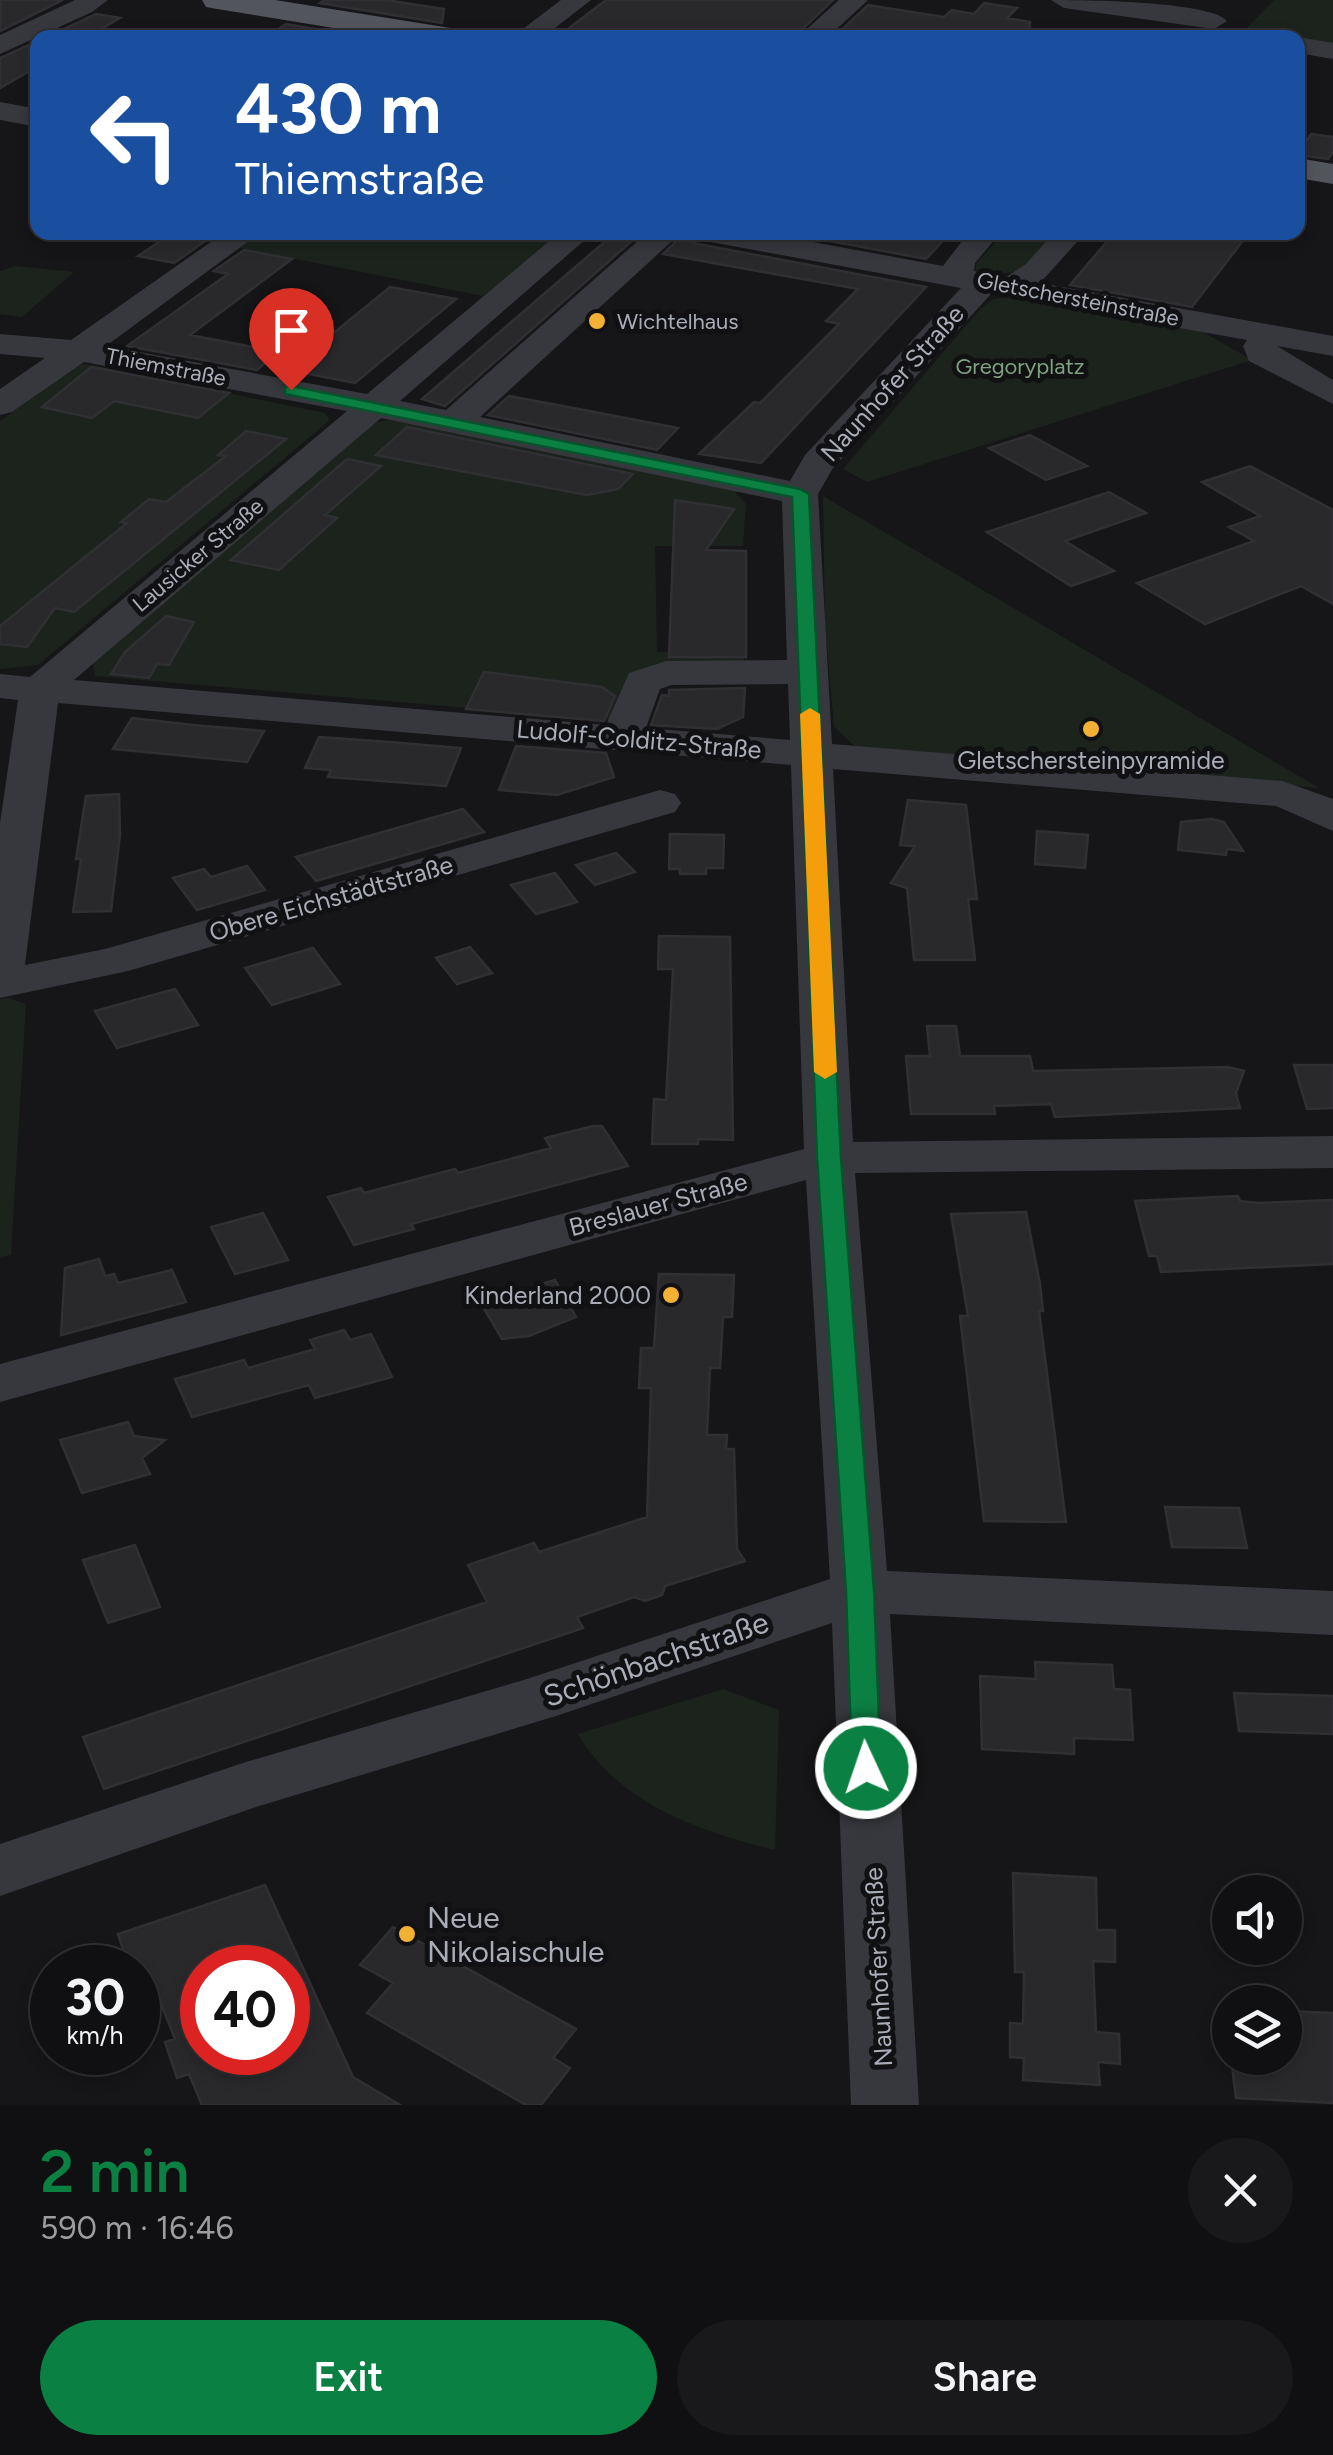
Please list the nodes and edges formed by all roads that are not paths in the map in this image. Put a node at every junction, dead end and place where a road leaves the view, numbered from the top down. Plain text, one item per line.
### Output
1 (94, 0) edge
2 (217, 0) edge
3 (578, 0) edge
4 (855, 0) edge
5 (1064, 0) edge
6 (1213, 23) edge
7 (406, 30) edge
8 (535, 30) edge
9 (819, 30) edge
10 (0, 46) edge
11 (1305, 46) edge
12 (1333, 50) edge
13 (0, 111) edge
14 (30, 117) edge
15 (1305, 169) edge
16 (1333, 174) edge
17 (234, 240) edge
18 (570, 240) edge
19 (658, 240) edge
20 (752, 240) edge
21 (979, 240) edge
22 (1064, 240) edge
23 (985, 281) junction
24 (1268, 336) junction
25 (0, 344) edge
26 (1333, 346) edge
27 (76, 350) junction
28 (1333, 394) edge
29 (0, 404) edge
30 (374, 406) junction
31 (454, 422) junction
32 (800, 494) junction
33 (809, 672) junction
34 (20, 688) edge
35 (622, 738) junction
36 (811, 754) junction
37 (660, 803) dead end
38 (1333, 818) edge
39 (0, 981) edge
40 (1333, 1152) edge
41 (829, 1158) junction
42 (0, 1382) edge
43 (860, 1591) junction
44 (1333, 1613) edge
45 (0, 1870) edge
46 (885, 2105) edge

1 - 10 street
2 - 7 main road
3 - 8 street
4 - 9 street
5 - 6 street
11 - 12 street
13 - 14 street
15 - 16 main road
17 - 27 street
18 - 30 street, Lausicker Straße
19 - 31 street
20 - 23 street, Gletschersteinstraße
21 - 23 street, Naunhofer Straße
22 - 23 street, Naunhofer Straße
23 - 24 street, Gletschersteinstraße
23 - 32 street, Naunhofer Straße
24 - 26 street, Gletschersteinstraße
24 - 28 street
25 - 27 street, Thiemstraße
27 - 29 street
27 - 30 street, Thiemstraße
30 - 31 street, Thiemstraße
30 - 34 street, Lausicker Straße
31 - 32 street, Thiemstraße
32 - 33 street, Naunhofer Straße
33 - 35 street
33 - 36 street, Naunhofer Straße
34 - 35 street, Ludolf-Colditz-Straße
34 - 39 street
35 - 36 street, Ludolf-Colditz-Straße
36 - 38 street, Ludolf-Colditz-Straße
36 - 41 street, Naunhofer Straße
37 - 39 street, Obere Eichstädtstraße
40 - 41 street, Breslauer Straße
41 - 42 street, Breslauer Straße
41 - 43 street, Naunhofer Straße
43 - 44 street, Schönbachstraße
43 - 45 street, Schönbachstraße
43 - 46 street, Naunhofer Straße

